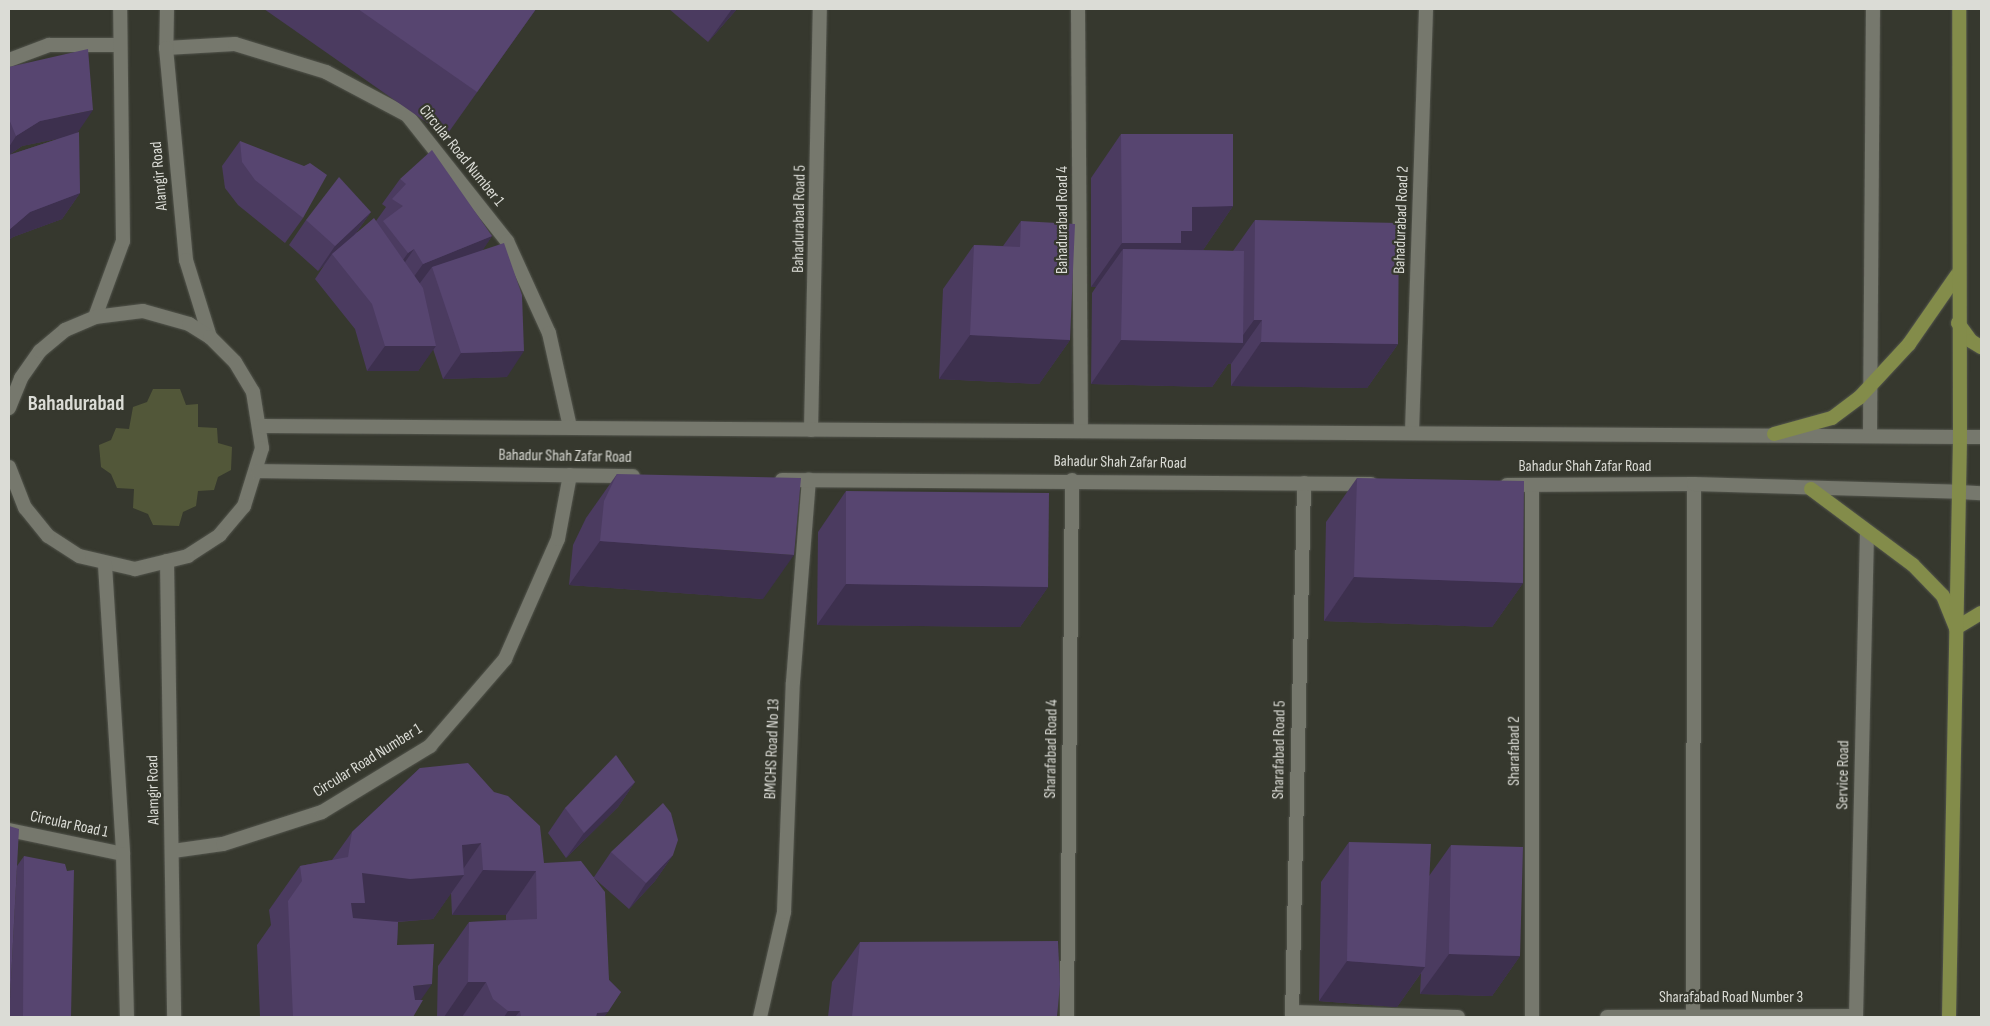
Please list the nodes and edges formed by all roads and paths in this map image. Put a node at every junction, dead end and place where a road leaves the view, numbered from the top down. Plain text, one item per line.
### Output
1 (120, 9) edge
2 (167, 9) edge
3 (820, 9) edge
4 (1078, 9) edge
5 (1426, 9) edge
6 (1873, 9) edge
7 (1959, 9) edge
8 (119, 45) junction
9 (166, 48) junction
10 (9, 60) edge
11 (1959, 271) junction
12 (94, 317) junction
13 (1958, 321) junction
14 (210, 337) junction
15 (1981, 347) edge
16 (15, 381) edge
17 (1870, 385) junction
18 (9, 408) edge
19 (261, 426) junction
20 (570, 427) junction
21 (811, 430) junction
22 (1081, 430) junction
23 (1412, 432) junction
24 (1774, 434) junction
25 (1870, 434) junction
26 (1960, 437) junction
27 (1981, 437) edge
28 (258, 471) junction
29 (9, 472) edge
30 (570, 475) junction
31 (650, 476) edge
32 (769, 479) edge
33 (809, 480) junction
34 (1072, 480) junction
35 (1304, 483) junction
36 (1383, 484) edge
37 (1694, 484) junction
38 (1492, 485) edge
39 (1532, 486) junction
40 (1811, 489) junction
41 (1959, 492) junction
42 (1981, 493) edge
43 (1867, 533) junction
44 (167, 561) junction
45 (105, 565) junction
46 (1981, 613) edge
47 (1956, 628) junction
48 (9, 830) edge
49 (173, 851) junction
50 (123, 854) junction
51 (1292, 1015) edge
52 (1693, 1015) junction
53 (1856, 1016) edge
54 (128, 1017) edge
55 (174, 1017) edge
56 (760, 1017) edge
57 (1067, 1017) edge
58 (1458, 1017) edge
59 (1532, 1017) edge
60 (1607, 1017) edge
61 (1948, 1017) edge

1 - 8 street
2 - 9 street, Alamgir Road
3 - 21 street, Bahadurabad Road 5
4 - 22 street, Bahadurabad Road 4
5 - 23 street, Bahadurabad Road 2
6 - 17 street
7 - 11 main road
8 - 10 street
8 - 12 street
9 - 14 street, Alamgir Road
9 - 20 street, Circular Road Number 1
11 - 13 main road
11 - 17 main road
12 - 14 street
12 - 16 street
13 - 15 main road
13 - 26 main road
14 - 19 street
16 - 18 street
17 - 24 main road
17 - 25 street
19 - 20 street, Bahadur Shah Zafar Road
19 - 28 street
20 - 21 street, Bahadur Shah Zafar Road
21 - 22 street, Bahadur Shah Zafar Road
22 - 23 street, Bahadur Shah Zafar Road
23 - 24 street, Bahadur Shah Zafar Road
24 - 25 street, Bahadur Shah Zafar Road
25 - 26 street, Bahadur Shah Zafar Road
26 - 27 street, Bahadur Shah Zafar Road
26 - 41 main road
28 - 30 street, Bahadur Shah Zafar Road
28 - 44 street
29 - 45 street
30 - 31 street, Bahadur Shah Zafar Road
30 - 49 street, Circular Road Number 1
32 - 33 street, Bahadur Shah Zafar Road
33 - 34 street, Bahadur Shah Zafar Road
33 - 56 street, BMCHS Road No 13
34 - 35 street, Bahadur Shah Zafar Road
34 - 57 street, Sharafabad Road 4
35 - 36 street, Bahadur Shah Zafar Road
35 - 51 street, Sharafabad Road 5
37 - 39 street, Bahadur Shah Zafar Road
37 - 40 street, Bahadur Shah Zafar Road
37 - 52 street
38 - 39 street, Bahadur Shah Zafar Road
39 - 59 street, Sharafabad 2
40 - 41 street, Bahadur Shah Zafar Road
40 - 43 main road
41 - 42 street, Bahadur Shah Zafar Road
41 - 47 main road
43 - 47 main road
43 - 53 street, Service Road
44 - 45 street
44 - 49 street, Alamgir Road
45 - 50 street, Alamgir Road
46 - 47 main road
47 - 61 main road
48 - 50 street, Circular Road 1
49 - 55 street, Alamgir Road
50 - 54 street, Alamgir Road
51 - 58 street
52 - 53 street, Sharafabad Road Number 3
52 - 60 street, Sharafabad Road Number 3

